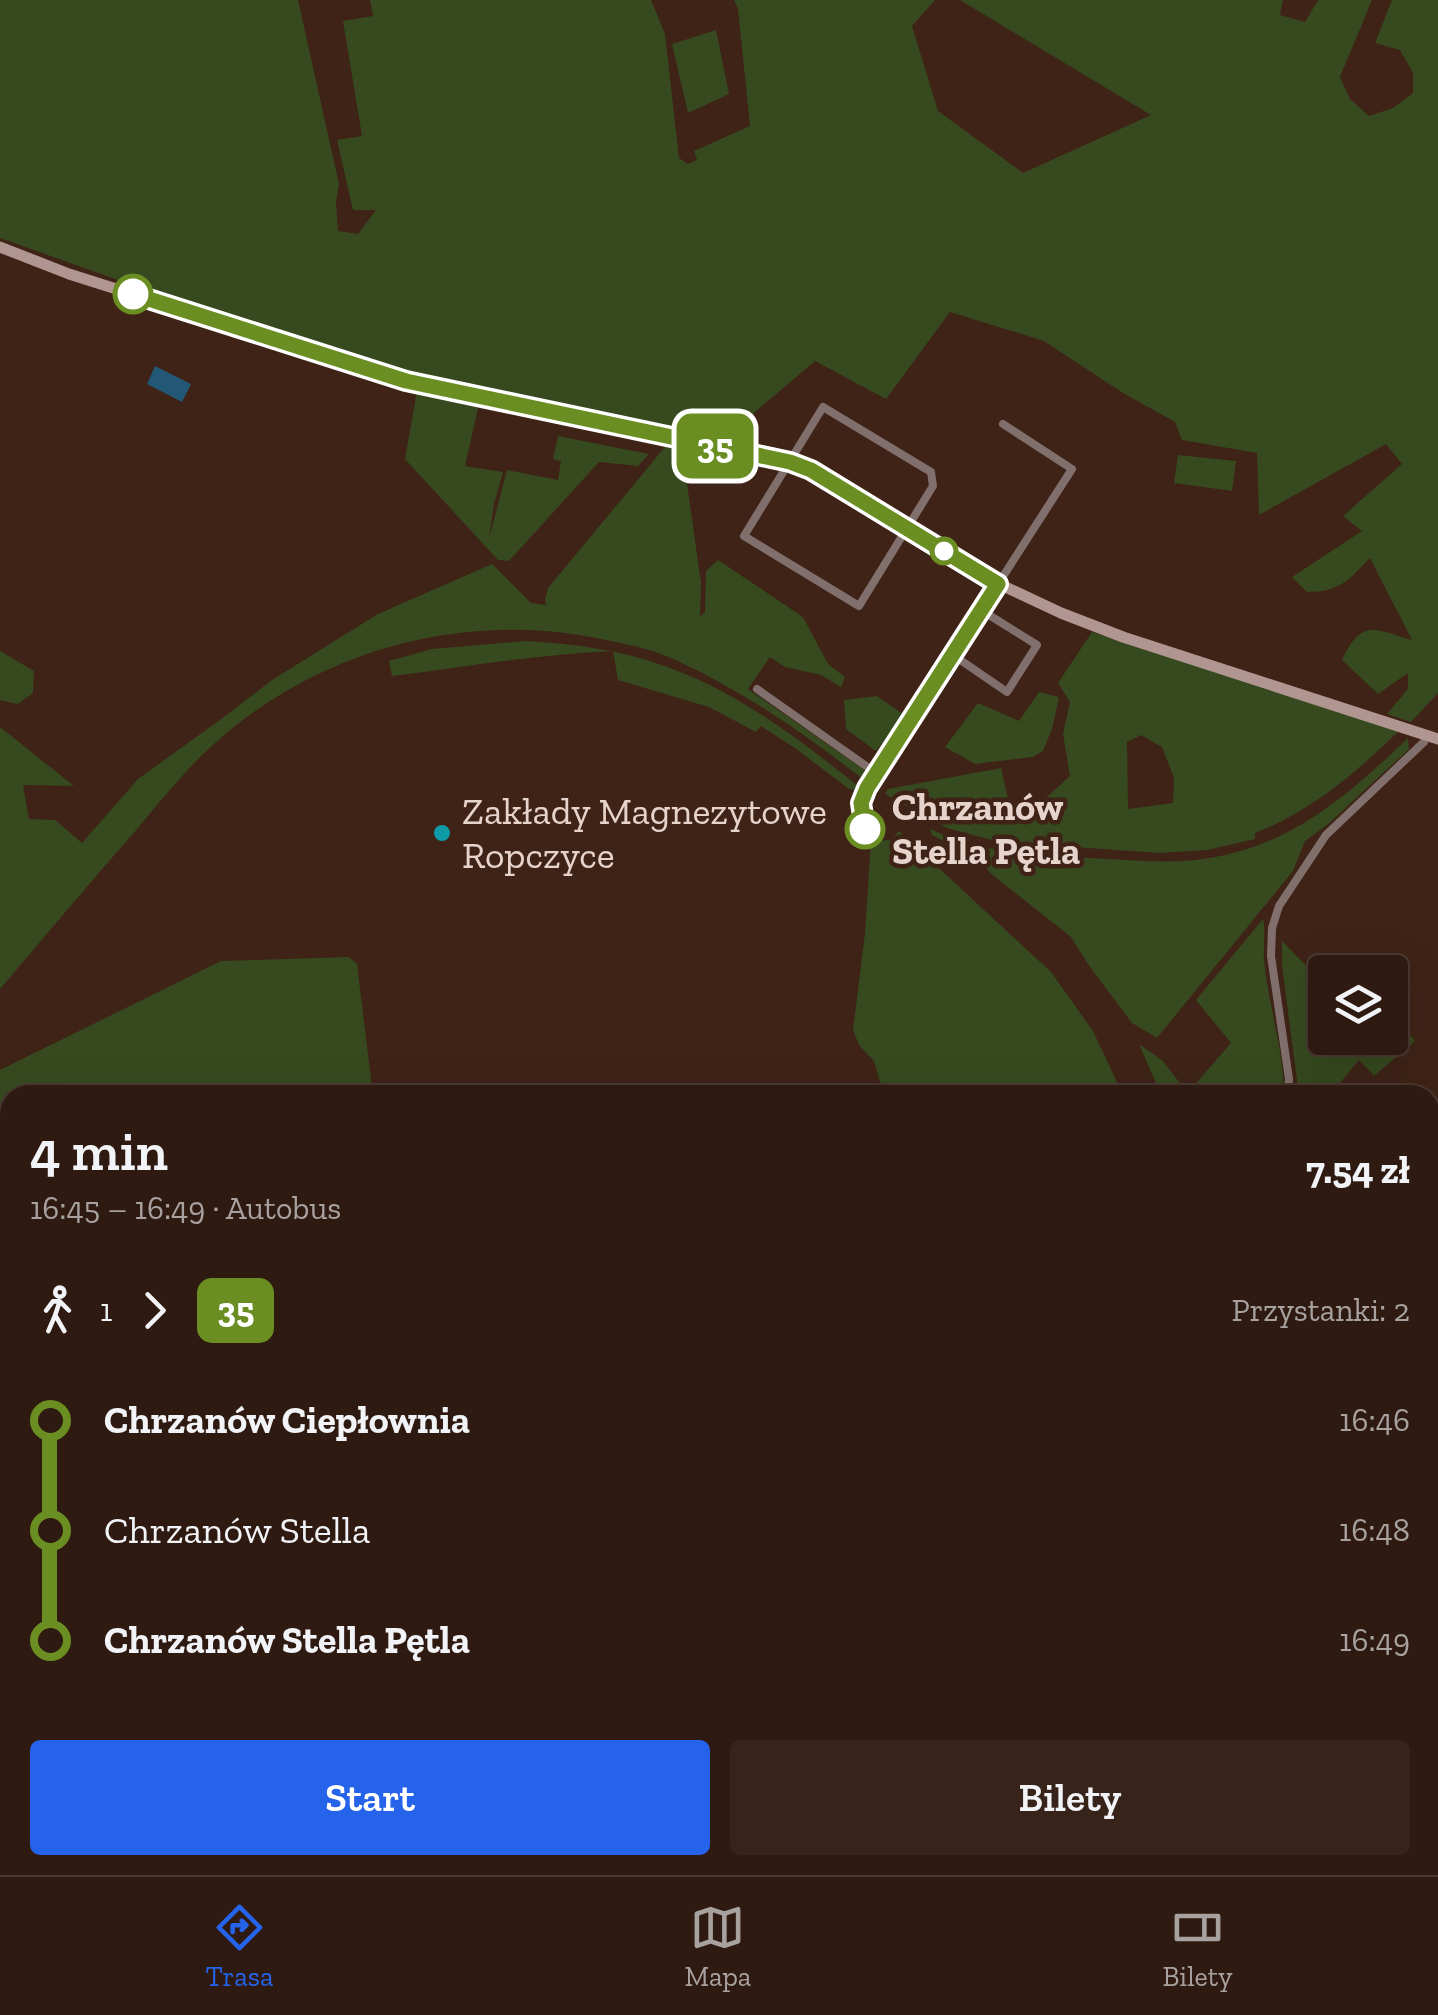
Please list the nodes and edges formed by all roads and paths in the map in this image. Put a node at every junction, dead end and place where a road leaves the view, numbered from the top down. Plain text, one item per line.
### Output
1 (0, 247) edge
2 (1003, 424) dead end
3 (790, 462) junction
4 (907, 528) junction
5 (998, 584) junction
6 (982, 610) junction
7 (952, 656) junction
8 (757, 689) dead end
9 (1432, 737) edge
10 (876, 773) junction
11 (866, 836) dead end
12 (1289, 1085) edge

1 - 3 street
2 - 5 street
3 - 4 street
3 - 4 street
3 - 4 street
4 - 5 street
5 - 6 street
5 - 9 street
6 - 7 street
6 - 7 street
7 - 10 street
8 - 10 street
9 - 12 street
10 - 11 street

